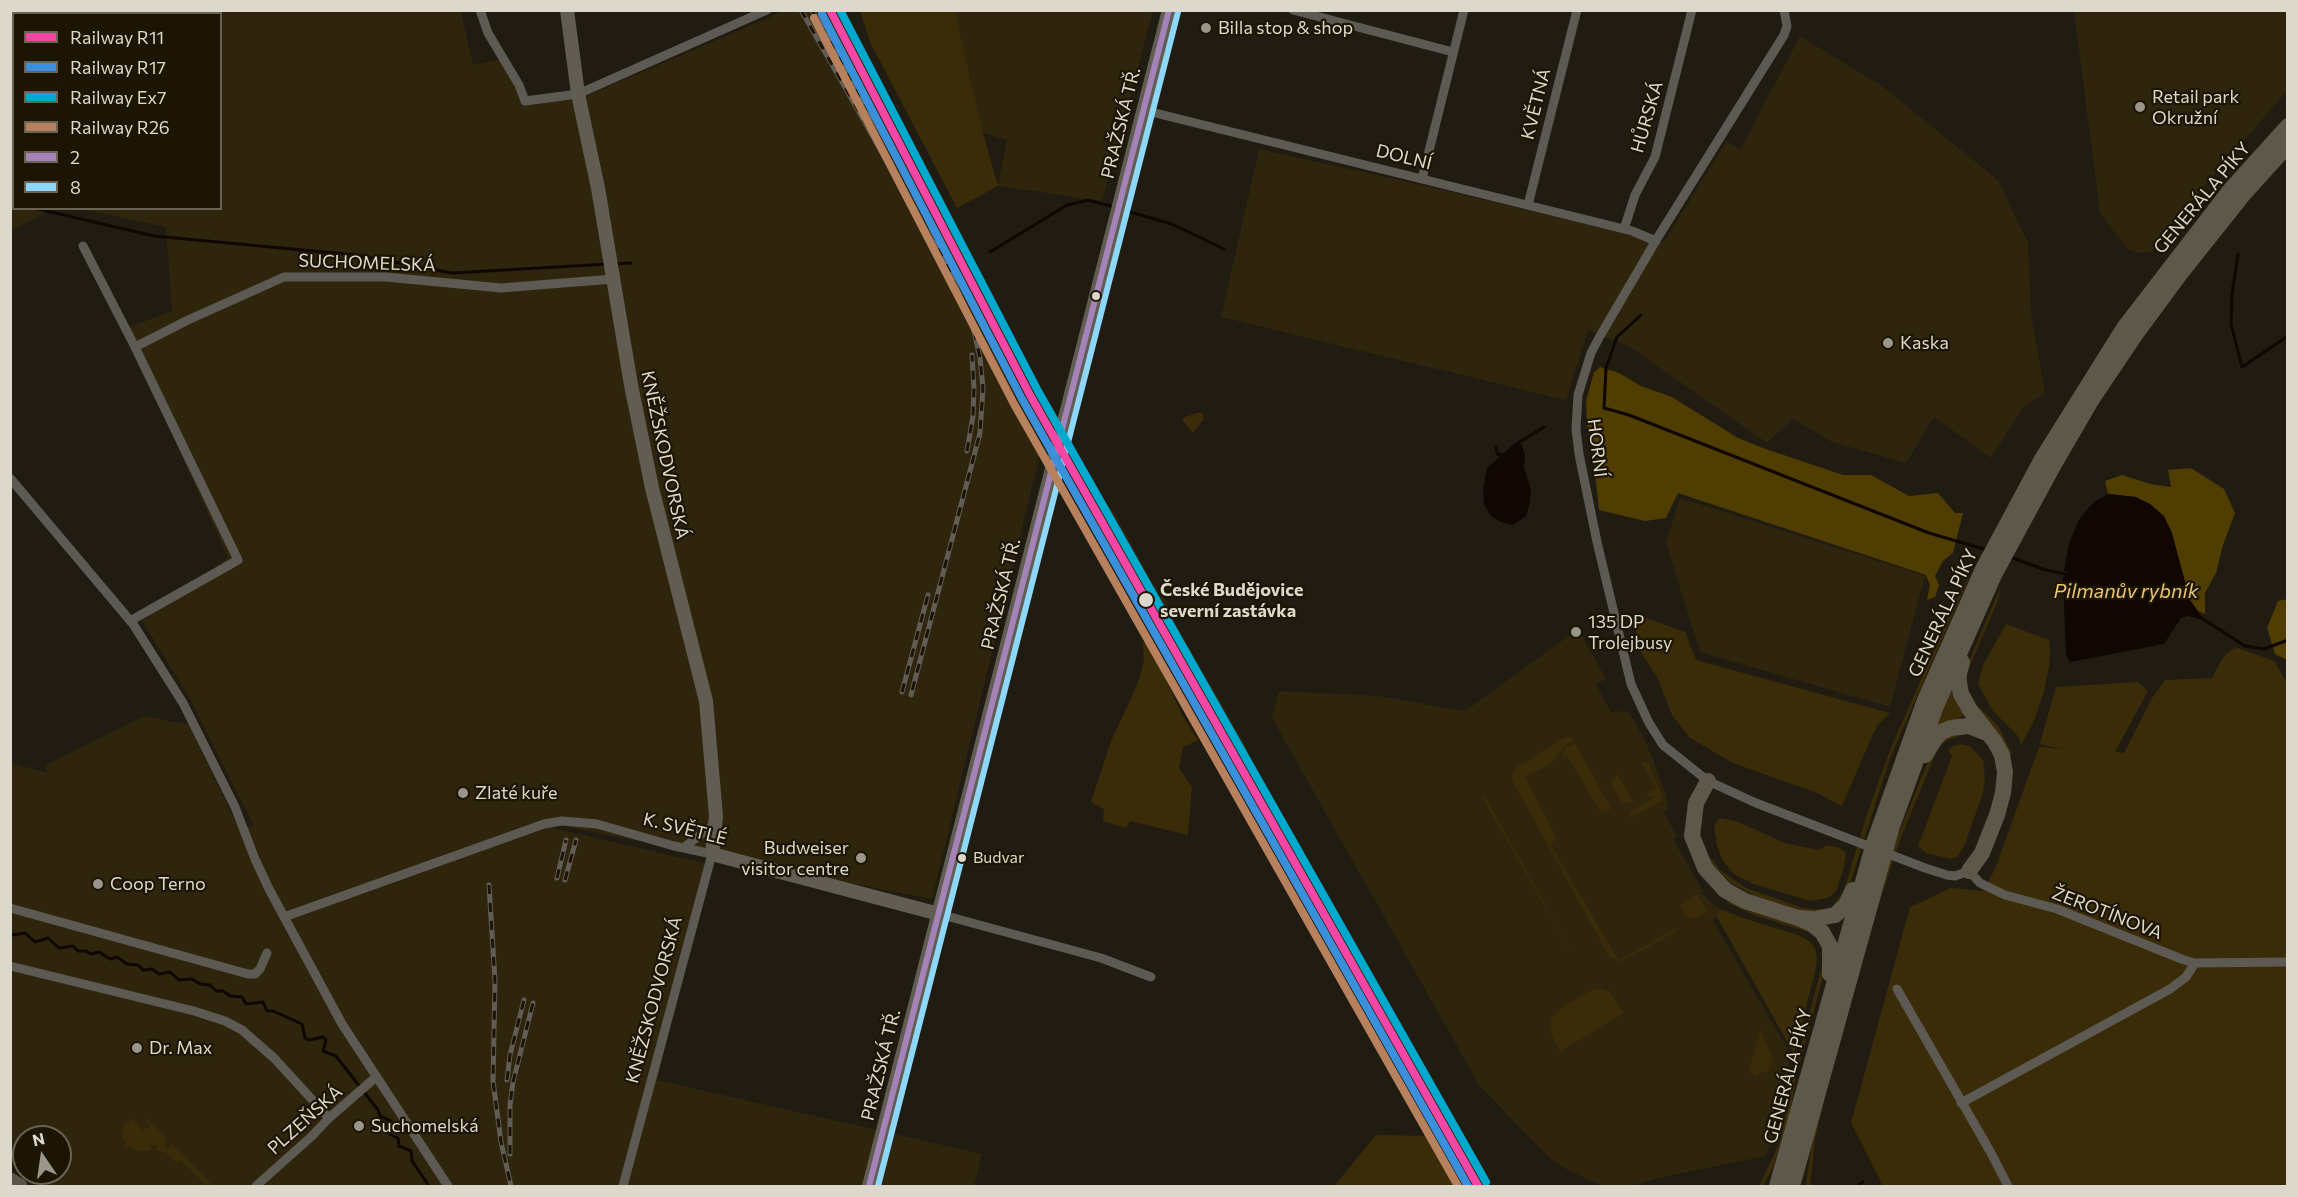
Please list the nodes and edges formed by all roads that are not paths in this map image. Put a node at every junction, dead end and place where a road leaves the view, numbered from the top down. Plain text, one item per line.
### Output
1 (480, 10) edge
2 (567, 10) edge
3 (767, 10) edge
4 (1169, 10) edge
5 (1293, 10) edge
6 (1464, 10) edge
7 (1577, 10) edge
8 (1692, 10) edge
9 (1784, 10) edge
10 (1453, 52) junction
11 (578, 94) junction
12 (1143, 110) junction
13 (2288, 126) edge
14 (2288, 145) edge
15 (1422, 179) junction
16 (1528, 205) junction
17 (1624, 229) junction
18 (1656, 241) junction
19 (83, 246) dead end
20 (611, 267) junction
21 (135, 347) junction
22 (10, 478) edge
23 (2011, 528) junction
24 (1988, 572) junction
25 (130, 621) junction
26 (1968, 632) junction
27 (1988, 733) junction
28 (1708, 781) junction
29 (1903, 795) junction
30 (717, 822) junction
31 (1874, 843) junction
32 (683, 848) junction
33 (712, 854) junction
34 (1970, 871) junction
35 (10, 908) edge
36 (939, 914) junction
37 (284, 917) junction
38 (1798, 918) junction
39 (267, 953) dead end
40 (2288, 962) edge
41 (2195, 963) junction
42 (10, 966) edge
43 (1151, 977) dead end
44 (1897, 989) dead end
45 (1829, 998) junction
46 (376, 1077) junction
47 (1961, 1103) junction
48 (328, 1118) junction
49 (1801, 1129) junction
50 (10, 1180) edge
51 (20, 1186) edge
52 (255, 1186) edge
53 (448, 1186) edge
54 (623, 1186) edge
55 (869, 1186) edge
56 (1767, 1186) edge
57 (1777, 1186) edge
58 (1792, 1186) edge
59 (1801, 1186) edge
60 (2008, 1186) edge

1 - 11 street
2 - 11 main road, KNĚŽSKODVORSKÁ
3 - 11 street
4 - 12 main road, PRAŽSKÁ TŘ.
5 - 10 street
6 - 10 street
7 - 16 street, KVĚTNÁ
8 - 17 street, HŮRSKÁ
9 - 18 street, HORNÍ
10 - 15 street
11 - 20 main road, KNĚŽSKODVORSKÁ
12 - 15 street, DOLNÍ
12 - 36 main road, PRAŽSKÁ TŘ.
13 - 23 highway, GENERÁLA PÍKY
14 - 23 highway, GENERÁLA PÍKY
15 - 16 street, DOLNÍ
16 - 17 street, DOLNÍ
17 - 18 street, DOLNÍ
18 - 28 street, HORNÍ
19 - 21 street
20 - 21 street, SUCHOMELSKÁ
20 - 30 main road, KNĚŽSKODVORSKÁ
21 - 25 street
22 - 25 street
23 - 24 highway, GENERÁLA PÍKY
24 - 26 highway, GENERÁLA PÍKY
24 - 31 highway, GENERÁLA PÍKY
25 - 37 street
26 - 27 highway
26 - 29 highway, GENERÁLA PÍKY
27 - 29 highway
27 - 34 highway
28 - 34 street, HORNÍ
28 - 38 highway
29 - 49 highway, GENERÁLA PÍKY
30 - 32 street
30 - 33 main road, KNĚŽSKODVORSKÁ
31 - 38 highway
31 - 45 highway, GENERÁLA PÍKY
32 - 33 street, K. SVĚTLÉ
32 - 37 street, K. SVĚTLÉ
33 - 36 main road, K. SVĚTLÉ
33 - 54 street, KNĚŽSKODVORSKÁ
34 - 41 street, ŽEROTÍNOVA
35 - 39 street
36 - 43 street, K. SVĚTLÉ
36 - 55 main road, PRAŽSKÁ TŘ.
37 - 46 street
38 - 45 highway
40 - 41 street, ŽEROTÍNOVA
41 - 47 street
42 - 48 street
44 - 47 street
45 - 49 highway, GENERÁLA PÍKY
46 - 48 street, PLZEŇSKÁ
46 - 53 street
47 - 60 street
48 - 52 street, PLZEŇSKÁ
49 - 56 highway
49 - 57 highway, GENERÁLA PÍKY
49 - 58 highway, GENERÁLA PÍKY
49 - 59 highway
50 - 51 main road

